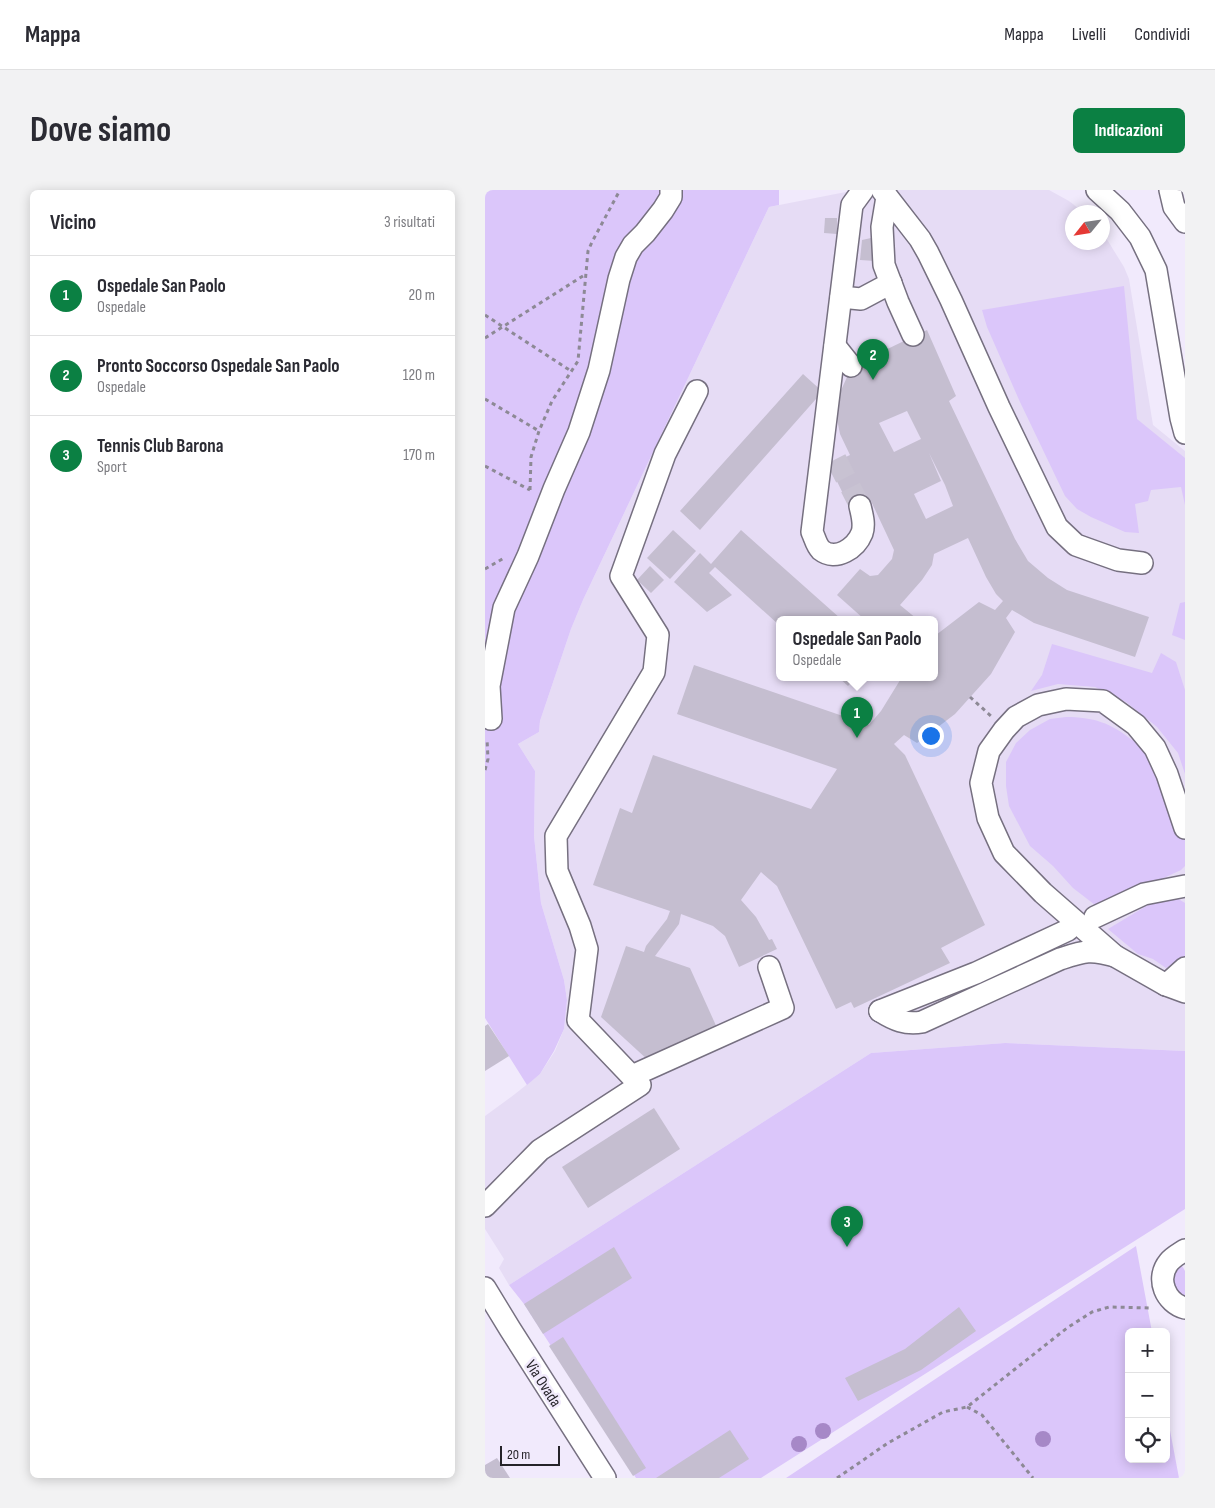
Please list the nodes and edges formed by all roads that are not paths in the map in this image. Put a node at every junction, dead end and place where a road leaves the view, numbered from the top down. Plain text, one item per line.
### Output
1 (671, 190) edge
2 (863, 190) edge
3 (1097, 190) edge
4 (1170, 190) edge
5 (884, 193) edge
6 (1185, 222) edge
7 (891, 283) junction
8 (841, 297) junction
9 (913, 335) dead end
10 (835, 346) junction
11 (851, 366) dead end
12 (697, 391) dead end
13 (1185, 433) edge
14 (824, 434) junction
15 (837, 459) tunnel mouth
16 (859, 506) tunnel mouth
17 (1142, 563) dead end
18 (489, 725) road end
19 (1185, 828) edge
20 (1185, 886) edge
21 (1095, 917) dead end
22 (1067, 930) dead end
23 (1115, 956) junction
24 (769, 967) dead end
25 (1185, 968) edge
26 (1175, 988) edge
27 (632, 1076) junction
28 (485, 1206) edge
29 (1185, 1250) edge
30 (487, 1294) edge
31 (1185, 1308) edge
32 (605, 1478) edge

1 - 18 street
2 - 8 street
3 - 13 street
4 - 6 street
5 - 7 street
5 - 17 street
7 - 8 street
7 - 9 street
8 - 10 street
10 - 11 street
10 - 14 street
12 - 27 street
14 - 15 street
14 - 16 street
19 - 23 street
20 - 21 street
22 - 23 street
23 - 26 street
24 - 27 street
25 - 26 street
27 - 28 street
29 - 31 street
30 - 32 street, Via Ovada

